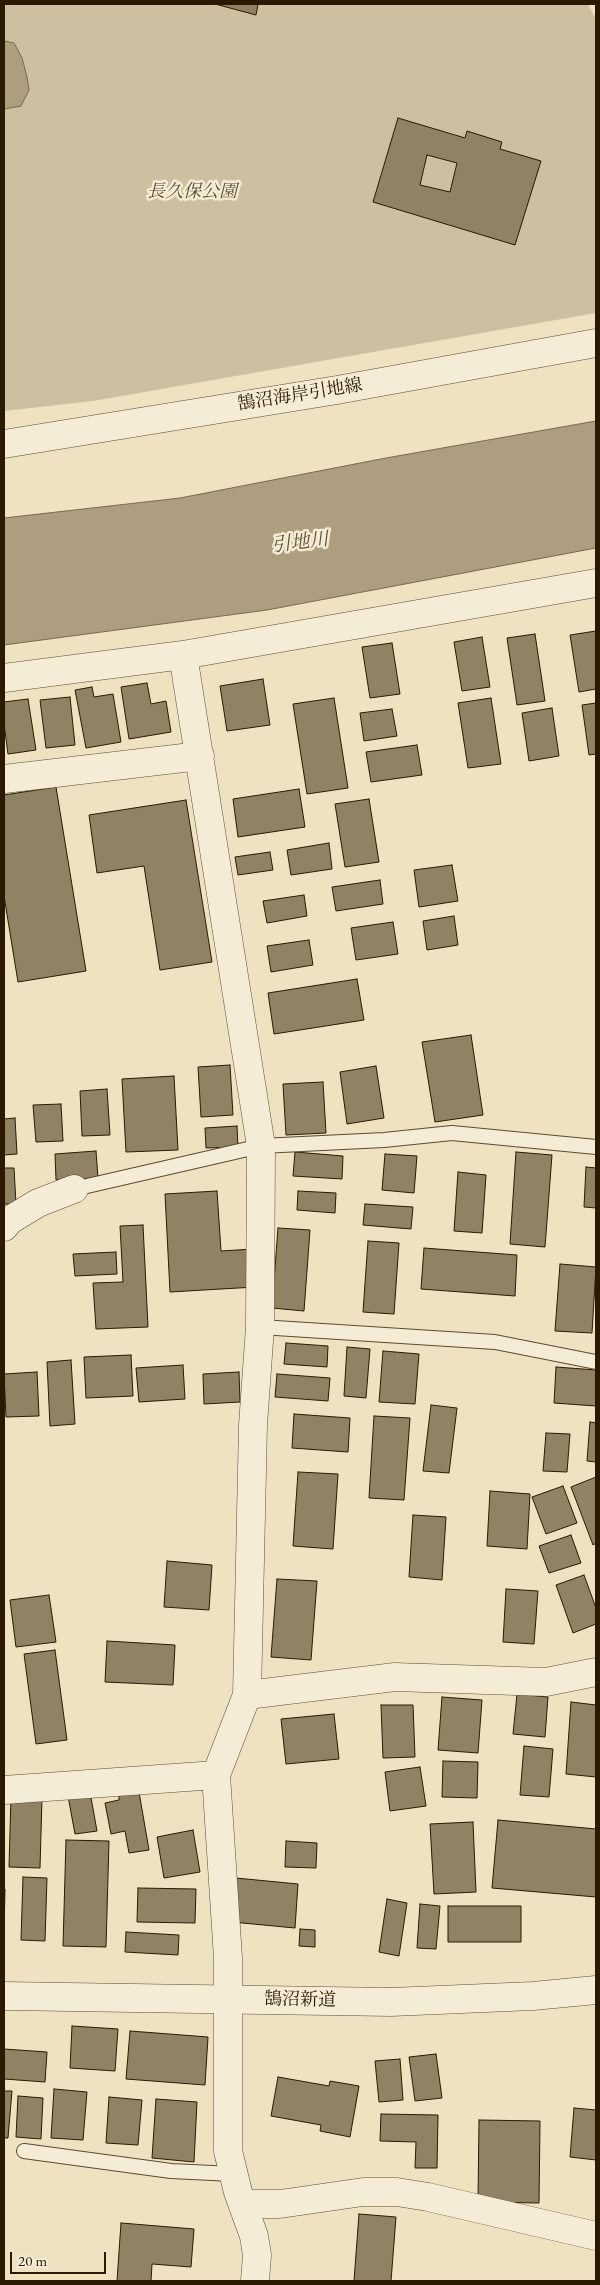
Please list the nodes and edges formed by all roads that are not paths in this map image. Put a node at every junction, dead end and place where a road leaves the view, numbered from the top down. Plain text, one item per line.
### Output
1 (596, 343) edge
2 (4, 444) edge
3 (596, 583) edge
4 (183, 655) junction
5 (4, 678) edge
6 (200, 756) junction
7 (4, 779) edge
8 (261, 1146) junction
9 (596, 1147) edge
10 (74, 1189) joint
11 (4, 1227) edge
12 (260, 1327) junction
13 (596, 1362) edge
14 (592, 1669) edge
15 (247, 1695) junction
16 (216, 1775) junction
17 (4, 1790) edge
18 (596, 1990) edge
19 (4, 1996) edge
20 (228, 1999) junction
21 (24, 2151) dead end
22 (233, 2174) junction
23 (242, 2204) junction
24 (596, 2236) edge
25 (255, 2281) edge

1 - 2 street, 鵠沼海岸引地線
3 - 4 street
4 - 5 street
4 - 6 street
6 - 7 street
6 - 8 street
8 - 9 lane
8 - 10 lane
8 - 12 street
10 - 11 street
12 - 13 lane
12 - 15 street
14 - 15 street
15 - 16 street
16 - 17 street
16 - 20 street
18 - 20 street, 鵠沼新道
19 - 20 street, 鵠沼新道
20 - 22 street
21 - 22 lane
22 - 23 street
23 - 24 street
23 - 25 street

